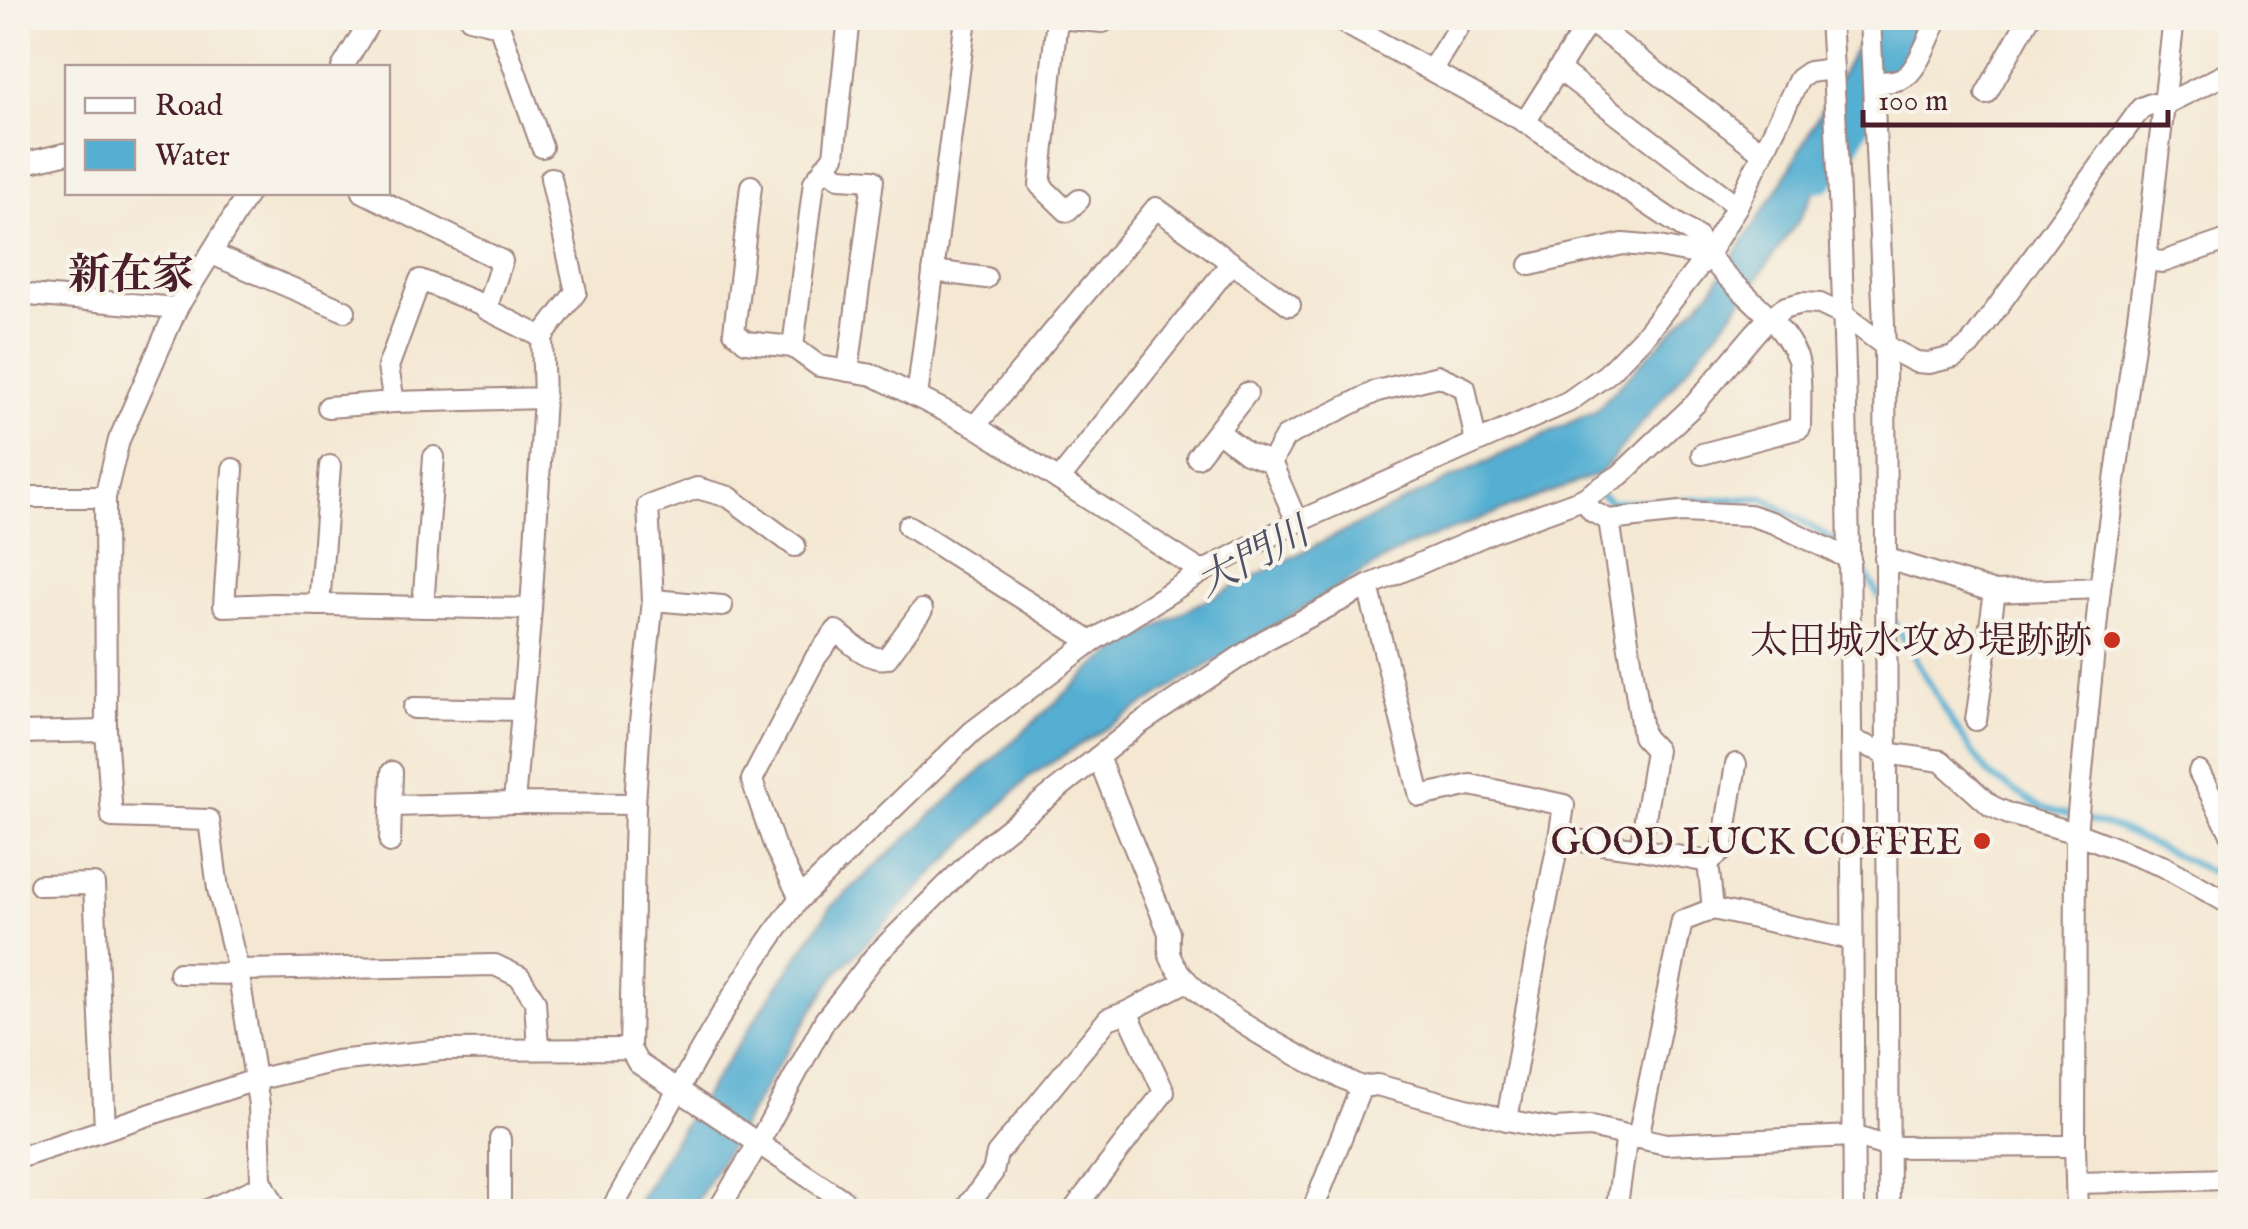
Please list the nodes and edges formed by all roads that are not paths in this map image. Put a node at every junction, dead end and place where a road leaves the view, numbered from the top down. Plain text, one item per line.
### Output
1 (372, 18) edge
2 (470, 18) edge
3 (850, 18) edge
4 (966, 18) edge
5 (1336, 18) edge
6 (1464, 18) edge
7 (1830, 18) edge
8 (1870, 18) edge
9 (1938, 18) edge
10 (2029, 18) edge
11 (2174, 18) edge
12 (1590, 19) edge
13 (1103, 22) dead end
14 (344, 65) edge
15 (1432, 69) junction
16 (1558, 69) junction
17 (1834, 69) junction
18 (2230, 72) edge
19 (1874, 82) junction
20 (1986, 94) dead end
21 (2163, 105) junction
22 (1525, 122) junction
23 (542, 147) dead end
24 (1763, 153) junction
25 (65, 155) edge
26 (18, 165) edge
27 (825, 167) junction
28 (551, 178) dead end
29 (752, 186) dead end
30 (247, 195) edge
31 (369, 195) edge
32 (1079, 200) dead end
33 (1737, 206) junction
34 (2230, 239) edge
35 (212, 254) junction
36 (1710, 258) junction
37 (2146, 260) junction
38 (1231, 263) junction
39 (1530, 265) dead end
40 (933, 271) junction
41 (986, 278) dead end
42 (18, 294) edge
43 (1290, 305) dead end
44 (486, 306) junction
45 (177, 308) junction
46 (344, 311) dead end
47 (1764, 313) junction
48 (1845, 316) junction
49 (542, 336) junction
50 (1885, 346) junction
51 (793, 347) junction
52 (848, 371) junction
53 (1247, 393) dead end
54 (916, 397) junction
55 (544, 398) junction
56 (394, 402) junction
57 (328, 407) dead end
58 (975, 426) junction
59 (1218, 431) junction
60 (1476, 442) junction
61 (1702, 454) dead end
62 (434, 457) dead end
63 (1197, 458) dead end
64 (1271, 462) junction
65 (330, 466) dead end
66 (233, 470) dead end
67 (1059, 480) junction
68 (19, 496) edge
69 (105, 496) junction
70 (1583, 499) junction
71 (1609, 520) junction
72 (1297, 522) junction
73 (908, 526) dead end
74 (795, 546) dead end
75 (1885, 558) junction
76 (1850, 559) junction
77 (1202, 572) junction
78 (1368, 586) junction
79 (2100, 588) junction
80 (1995, 592) junction
81 (653, 600) junction
82 (320, 605) junction
83 (722, 606) dead end
84 (423, 607) junction
85 (531, 609) junction
86 (922, 610) dead end
87 (1091, 642) junction
88 (414, 708) dead end
89 (522, 710) junction
90 (1976, 720) dead end
91 (106, 731) junction
92 (18, 733) edge
93 (1851, 740) junction
94 (1886, 753) junction
95 (1098, 757) junction
96 (1736, 764) dead end
97 (392, 772) dead end
98 (2199, 772) dead end
99 (514, 803) junction
100 (635, 804) junction
101 (391, 806) junction
102 (2230, 832) edge
103 (2076, 833) junction
104 (1559, 838) junction
105 (390, 842) dead end
106 (1640, 848) junction
107 (1708, 862) junction
108 (40, 885) dead end
109 (800, 898) junction
110 (2230, 903) edge
111 (1713, 909) junction
112 (1852, 939) junction
113 (239, 972) junction
114 (179, 973) dead end
115 (1188, 981) junction
116 (1127, 1012) junction
117 (538, 1048) junction
118 (630, 1049) junction
119 (255, 1080) junction
120 (1361, 1087) junction
121 (682, 1093) junction
122 (1507, 1120) junction
123 (105, 1129) junction
124 (1633, 1136) junction
125 (1854, 1136) junction
126 (500, 1138) dead end
127 (755, 1142) junction
128 (2075, 1146) junction
129 (1889, 1147) junction
130 (18, 1158) edge
131 (2230, 1179) edge
132 (2077, 1184) junction
133 (264, 1185) junction
134 (204, 1212) edge
135 (278, 1212) edge
136 (500, 1212) edge
137 (610, 1212) edge
138 (717, 1212) edge
139 (851, 1212) edge
140 (963, 1212) edge
141 (1072, 1212) edge
142 (1312, 1212) edge
143 (1616, 1212) edge
144 (1854, 1212) edge
145 (1889, 1212) edge
146 (2078, 1212) edge

1 - 14 street
2 - 23 street
3 - 27 street
4 - 40 street
5 - 15 street
6 - 15 street
7 - 17 street
8 - 19 street
9 - 19 street
10 - 20 street
11 - 21 street
12 - 16 street
12 - 24 street
13 - 32 street
15 - 22 street
16 - 22 street
16 - 33 street
17 - 24 street
17 - 48 street
18 - 21 street
19 - 50 street
21 - 37 street
21 - 50 street
22 - 36 street
24 - 33 street
25 - 26 street
27 - 51 street
27 - 52 street
28 - 49 street
29 - 51 street
30 - 35 street
31 - 44 street
33 - 36 street
34 - 37 street
35 - 45 street
35 - 46 street
36 - 39 street
36 - 47 street
36 - 60 street
37 - 79 street
38 - 43 street
38 - 58 street
38 - 67 street
40 - 41 street
40 - 54 street
42 - 45 street
44 - 49 street
44 - 56 street
45 - 69 street
47 - 48 street
47 - 61 street
47 - 70 street
48 - 50 street
48 - 76 street
49 - 55 street
50 - 75 street
51 - 52 street
52 - 54 street
53 - 59 street
54 - 58 street
55 - 56 street
55 - 85 street
56 - 57 street
58 - 67 street
59 - 63 street
59 - 64 street
60 - 64 street
60 - 72 street
62 - 84 street
64 - 72 street
65 - 82 street
66 - 82 street
67 - 77 street
68 - 69 street
69 - 91 street
70 - 71 street
70 - 78 street
71 - 76 street
71 - 106 street
72 - 77 street
73 - 87 street
74 - 81 street
75 - 80 street
75 - 94 street
76 - 93 street
77 - 87 street
78 - 95 street
78 - 104 street
79 - 80 street
79 - 103 street
80 - 90 street
81 - 83 street
81 - 100 street
82 - 84 street
84 - 85 street
85 - 89 street
86 - 109 street
87 - 109 street
88 - 89 street
89 - 99 street
91 - 92 street
91 - 113 street
93 - 94 street
93 - 112 street
94 - 103 street
94 - 129 street
95 - 115 street
95 - 127 street
96 - 107 street
97 - 101 street
98 - 102 street
99 - 100 street
99 - 101 street
100 - 118 street
101 - 105 street
103 - 110 street
103 - 128 street
104 - 106 street
104 - 122 street
106 - 107 street
107 - 111 street
108 - 123 street
109 - 121 street
111 - 112 street
111 - 124 street
112 - 125 street
113 - 114 street
113 - 117 street
113 - 119 street
115 - 116 street
115 - 120 street
116 - 140 street
116 - 141 street
117 - 118 street
117 - 119 street
118 - 121 street
119 - 123 street
119 - 133 street
120 - 122 street
120 - 142 street
121 - 127 street
121 - 137 street
122 - 124 street
123 - 130 street
124 - 125 street
124 - 143 street
125 - 129 street
125 - 144 street
126 - 136 street
127 - 138 street
127 - 139 street
128 - 129 street
128 - 132 street
129 - 145 street
131 - 132 street
132 - 146 street
133 - 134 street
133 - 135 street

